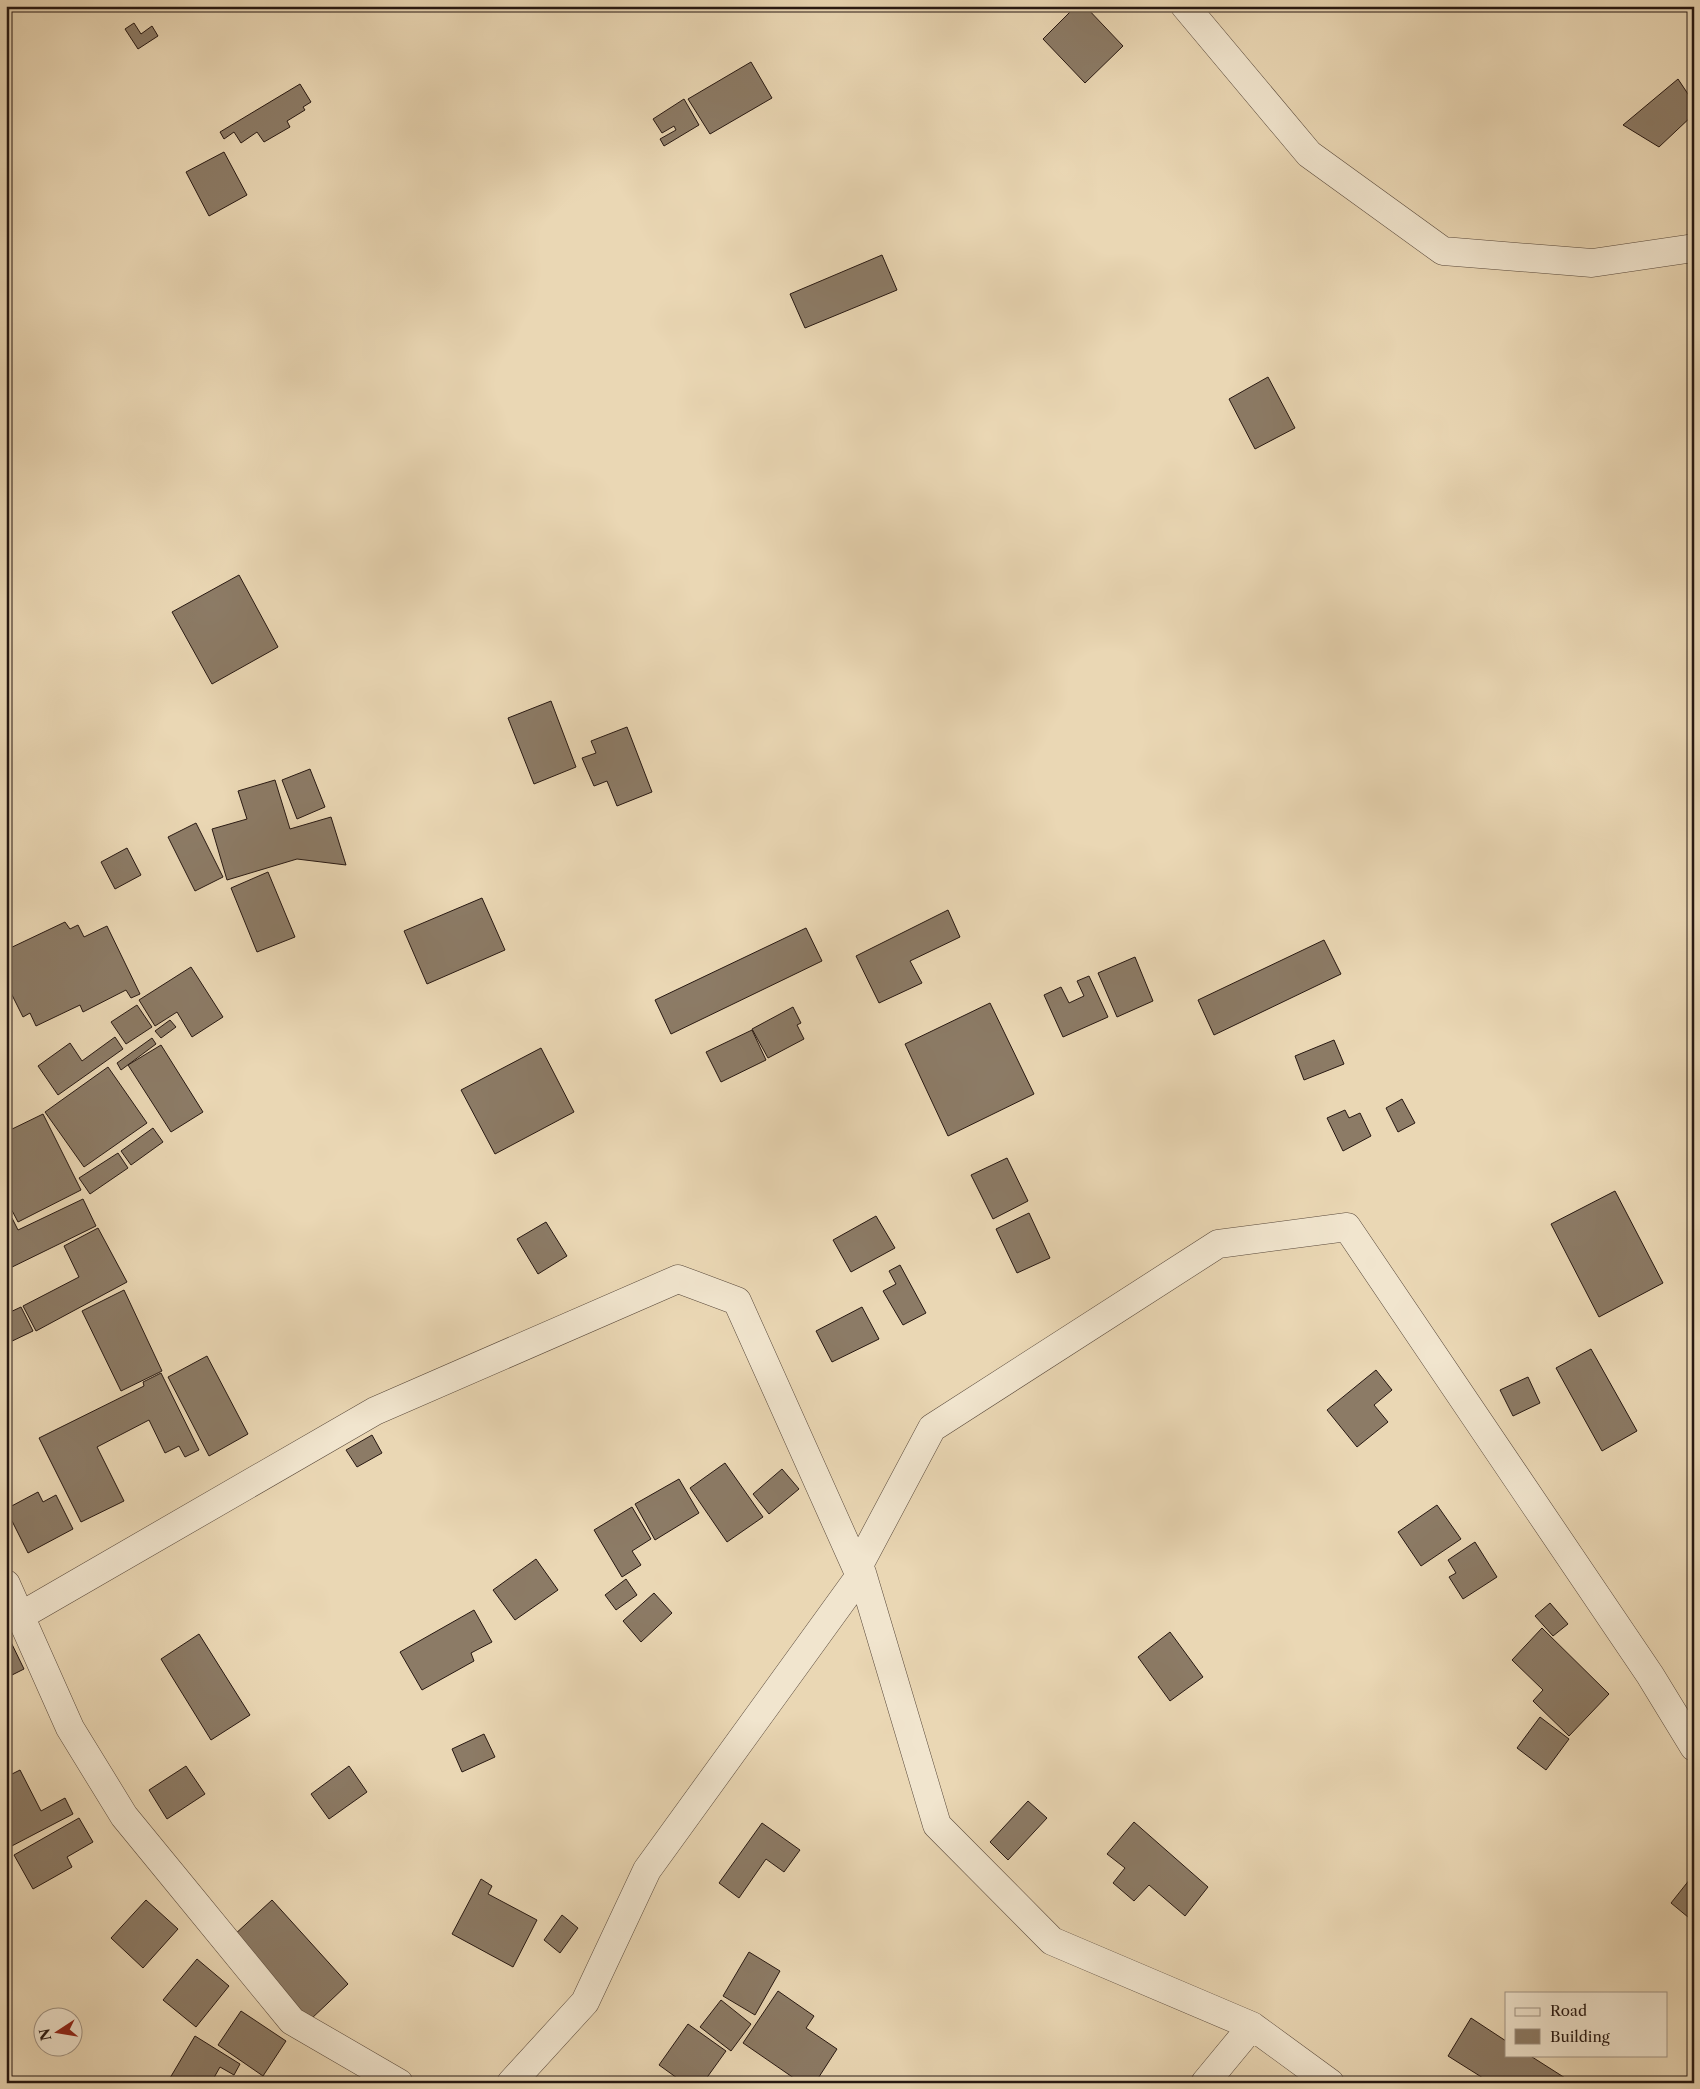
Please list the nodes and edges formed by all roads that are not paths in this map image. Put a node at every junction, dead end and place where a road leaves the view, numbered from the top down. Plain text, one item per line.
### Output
1 (1185, 6) edge
2 (1694, 248) edge
3 (859, 1571) junction
4 (6, 1584) edge
5 (22, 1615) junction
6 (1694, 1747) edge
7 (1252, 2026) junction
8 (400, 2083) edge
9 (511, 2083) edge
10 (1205, 2083) edge
11 (1330, 2083) edge

1 - 2 street
3 - 5 street
3 - 6 street
3 - 7 street
3 - 9 street
4 - 5 street
5 - 8 street
7 - 10 street
7 - 11 street

